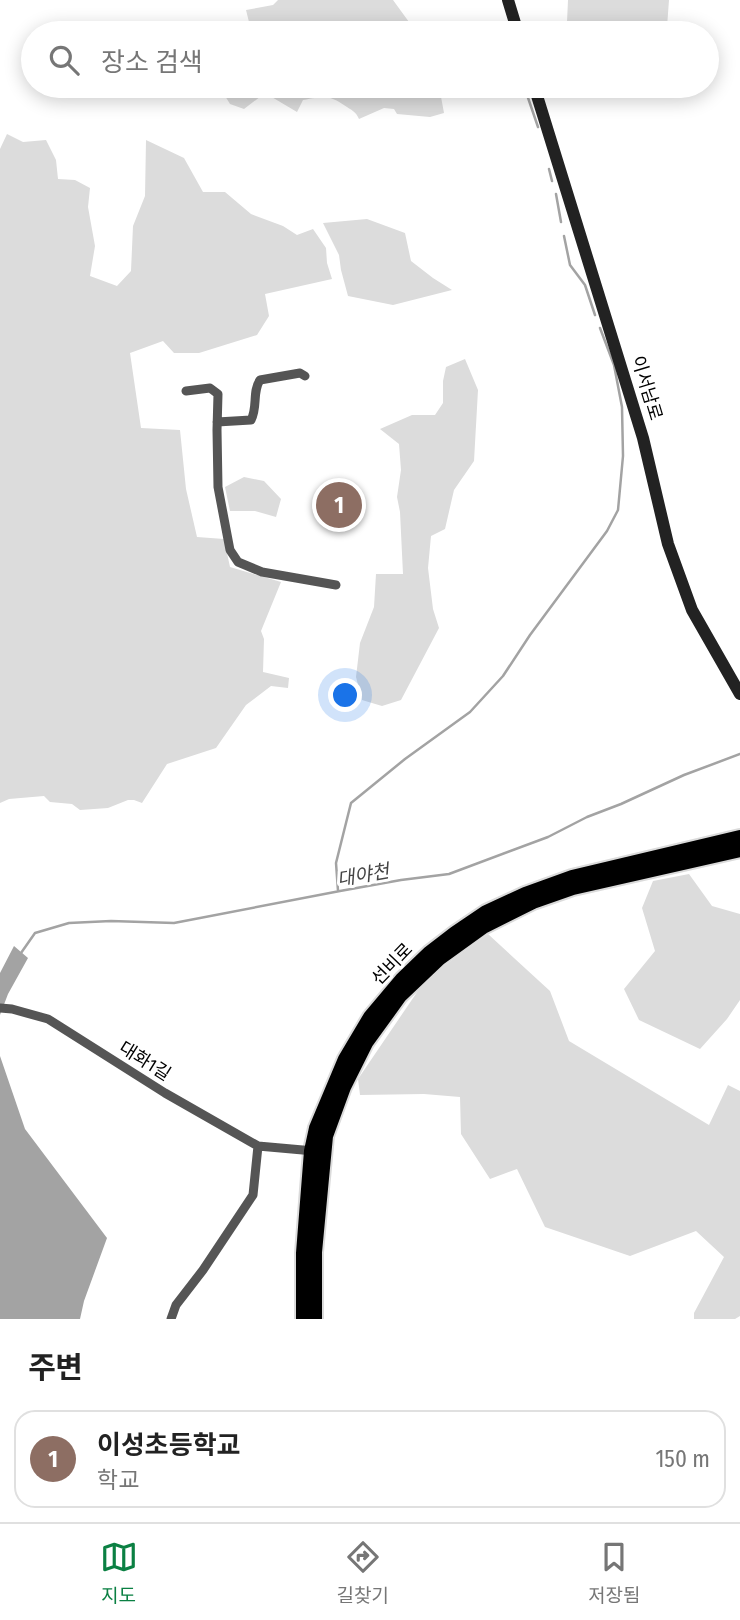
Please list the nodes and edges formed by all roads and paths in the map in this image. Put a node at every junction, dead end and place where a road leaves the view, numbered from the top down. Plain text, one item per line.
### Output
1 (508, 0) edge
2 (514, 21) edge
3 (538, 98) edge
4 (305, 376) dead end
5 (186, 391) dead end
6 (217, 422) junction
7 (335, 585) dead end
8 (740, 694) edge
9 (740, 837) edge
10 (740, 850) edge
11 (0, 1008) edge
12 (258, 1146) junction
13 (318, 1152) junction
14 (171, 1319) edge
15 (303, 1319) edge
16 (315, 1319) edge

1 - 2 main road
3 - 8 main road, 이서남로
4 - 6 street
5 - 6 street
6 - 7 street
9 - 13 main road, 선비로
10 - 13 main road, 선비로
11 - 12 street, 대화1길
12 - 13 street, 대화1길
12 - 14 street
13 - 15 main road, 선비로
13 - 16 main road, 선비로

